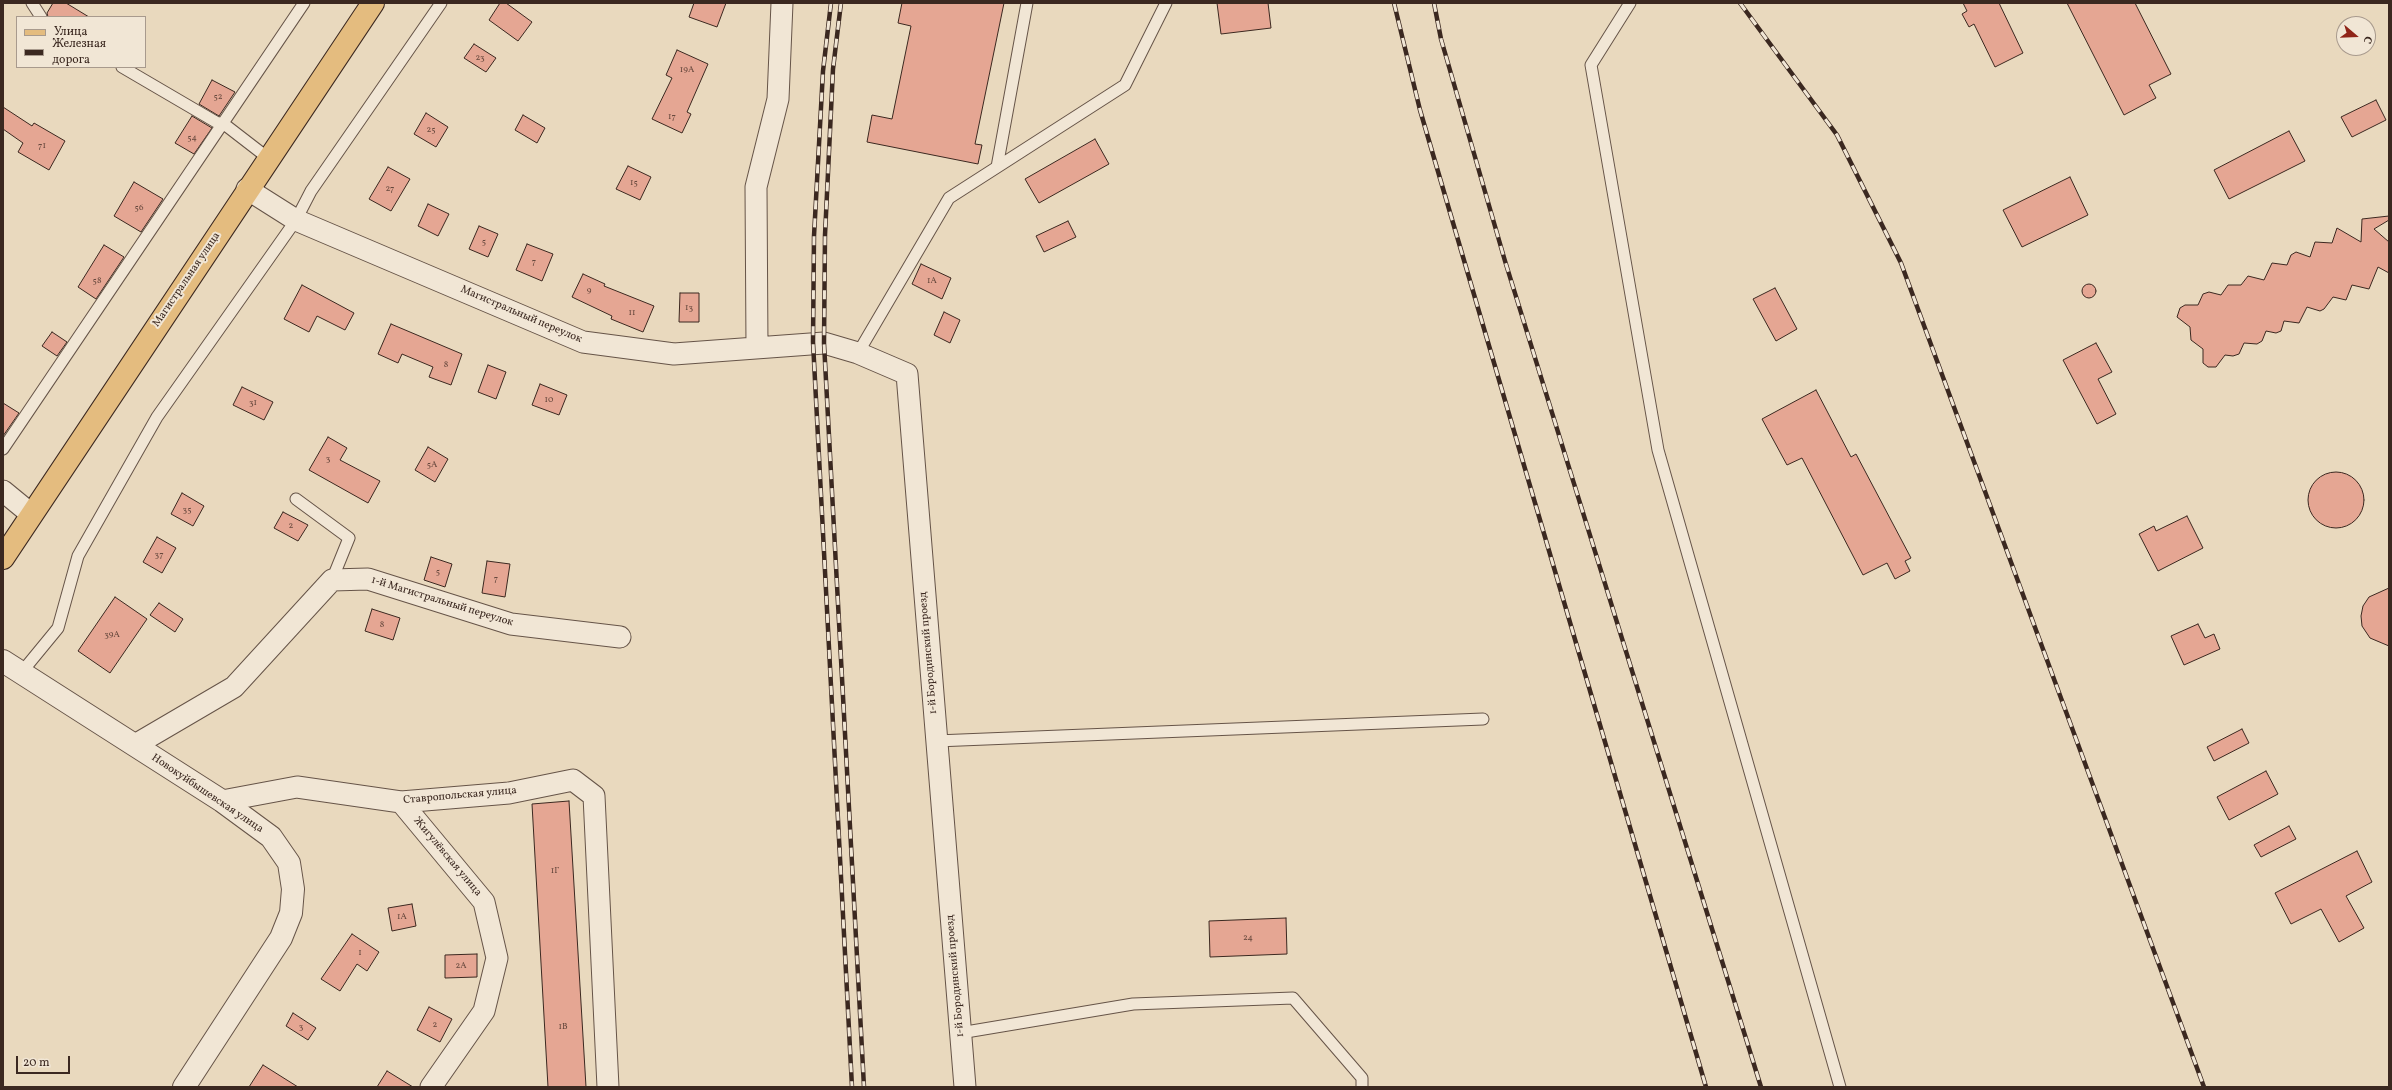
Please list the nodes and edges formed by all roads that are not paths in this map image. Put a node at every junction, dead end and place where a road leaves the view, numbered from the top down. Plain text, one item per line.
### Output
1 (32, 3) edge
2 (304, 3) edge
3 (373, 3) edge
4 (441, 3) edge
5 (782, 3) edge
6 (1027, 3) edge
7 (1166, 3) edge
8 (1630, 3) edge
9 (40, 16) edge
10 (124, 68) edge
11 (224, 124) junction
12 (268, 158) junction
13 (997, 167) junction
14 (247, 189) junction
15 (296, 220) junction
16 (757, 347) junction
17 (858, 353) junction
18 (3, 449) edge
19 (3, 491) edge
20 (296, 499) dead end
21 (31, 514) junction
22 (3, 558) edge
23 (332, 580) junction
24 (620, 637) dead end
25 (3, 662) edge
26 (21, 673) junction
27 (1483, 719) dead end
28 (936, 741) junction
29 (134, 745) junction
30 (222, 801) junction
31 (401, 802) junction
32 (960, 1032) junction
33 (184, 1087) edge
34 (431, 1087) edge
35 (608, 1087) edge
36 (965, 1087) edge
37 (1362, 1087) edge
38 (1840, 1087) edge

1 - 9 lane
2 - 11 lane
3 - 12 main road, Магистральная улица
4 - 15 lane
5 - 16 street
6 - 13 lane
7 - 13 lane
8 - 38 lane
10 - 11 lane
11 - 12 lane
11 - 18 lane
12 - 14 main road, Магистральная улица
13 - 17 lane
14 - 15 street, Магистральный переулок
14 - 21 main road, Магистральная улица
15 - 16 street, Магистральный переулок
15 - 26 lane
16 - 17 street, 1-й Бородинский проезд
17 - 28 street, 1-й Бородинский проезд
19 - 21 street
20 - 23 lane
21 - 22 main road, Магистральная улица
23 - 24 street, 1-й Магистральный переулок
23 - 29 street
25 - 26 street, Новокуйбышевская улица
26 - 29 street, Новокуйбышевская улица
27 - 28 lane
28 - 32 street, 1-й Бородинский проезд
29 - 30 street, Новокуйбышевская улица
30 - 31 street, Ставропольская улица
30 - 33 street, Новокуйбышевская улица
31 - 34 street, Жигулёвская улица
31 - 35 street, Ставропольская улица
32 - 36 street, 1-й Бородинский проезд
32 - 37 lane

